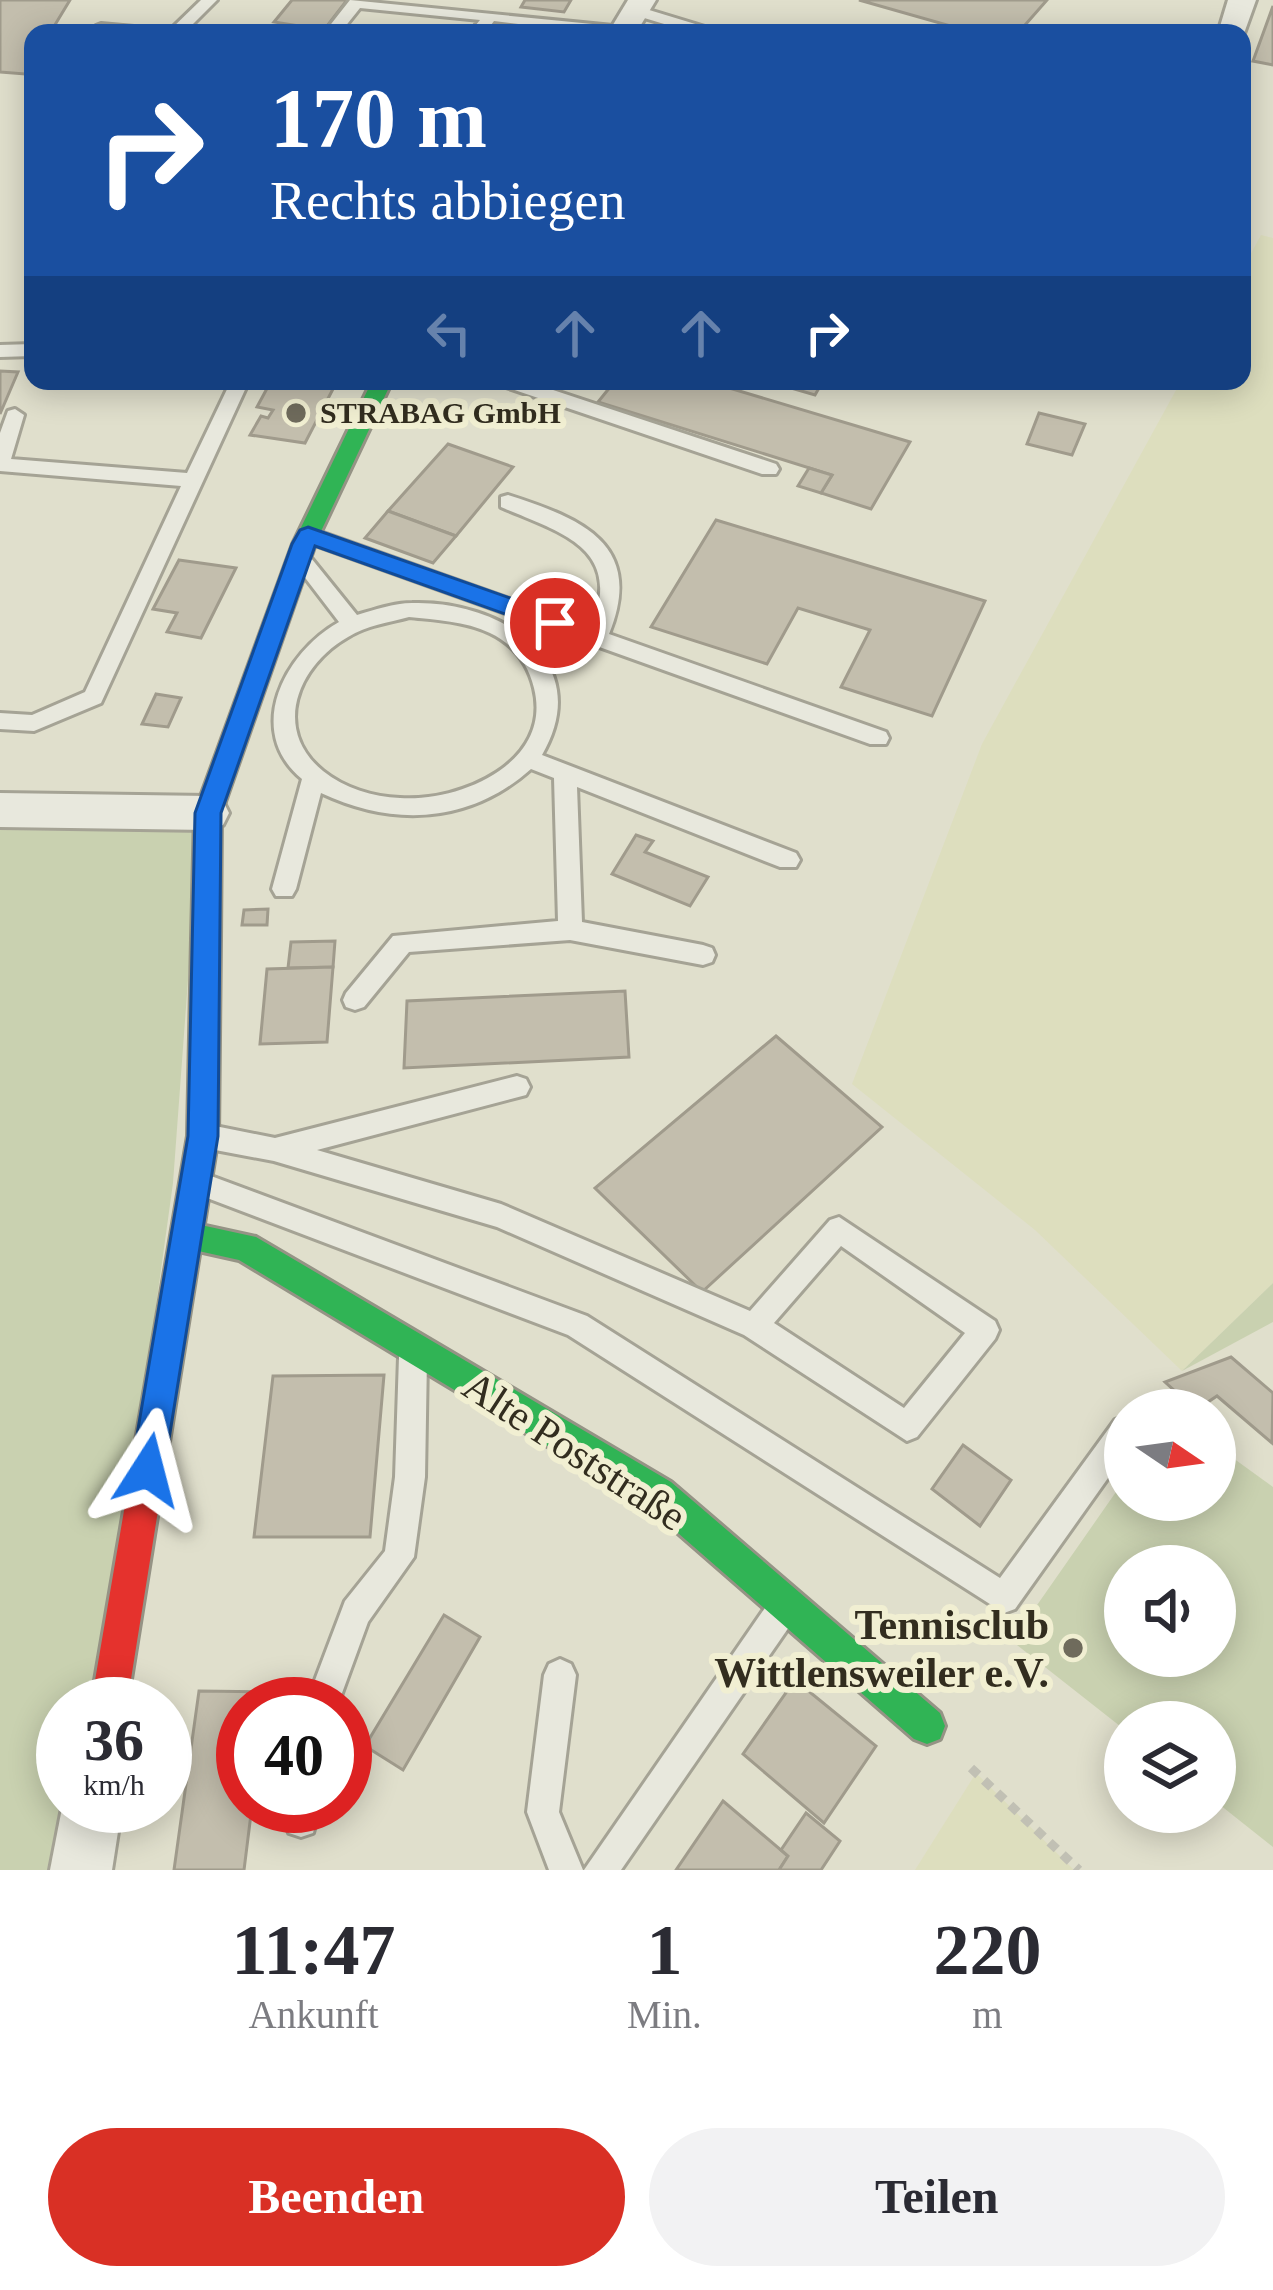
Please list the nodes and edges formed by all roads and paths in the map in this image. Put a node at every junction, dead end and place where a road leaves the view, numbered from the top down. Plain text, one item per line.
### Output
1 (210, 0) edge
2 (357, 1) edge
3 (490, 16) junction
4 (631, 19) edge
5 (185, 24) edge
6 (484, 24) edge
7 (236, 390) edge
8 (378, 390) edge
9 (533, 390) edge
10 (15, 415) dead end
11 (0, 465) edge
12 (769, 470) dead end
13 (193, 480) junction
14 (508, 502) dead end
15 (304, 547) junction
16 (353, 625) junction
17 (597, 638) junction
18 (0, 721) edge
19 (878, 738) dead end
20 (528, 760) junction
21 (565, 775) junction
22 (313, 780) junction
23 (0, 810) edge
24 (208, 813) junction
25 (788, 860) dead end
26 (284, 889) dead end
27 (570, 930) junction
28 (703, 955) dead end
29 (355, 1000) dead end
30 (517, 1087) dead end
31 (203, 1136) junction
32 (274, 1149) junction
33 (195, 1182) junction
34 (187, 1236) junction
35 (754, 1326) junction
36 (414, 1348) junction
37 (1104, 1459) edge
38 (786, 1604) junction
39 (560, 1675) dead end
40 (114, 1677) edge
41 (332, 1677) edge
42 (926, 1726) joint
43 (87, 1833) edge
44 (81, 1870) edge
45 (566, 1870) edge
46 (601, 1870) edge
47 (1079, 1870) edge

1 - 5 lane
2 - 3 lane
3 - 4 lane
3 - 6 lane
7 - 13 lane
8 - 15 street
9 - 12 lane
10 - 11 lane
11 - 13 lane
13 - 18 lane
14 - 17 lane
15 - 16 lane
15 - 17 lane
15 - 24 street
16 - 20 lane
16 - 22 lane
17 - 19 lane
20 - 21 lane
20 - 22 lane
21 - 25 lane
21 - 27 lane
22 - 26 lane
23 - 24 street
24 - 31 street
27 - 28 lane
27 - 29 lane
30 - 32 lane
31 - 32 lane
31 - 33 street
32 - 35 lane
33 - 34 street
33 - 37 lane
34 - 36 street, Alte Poststraße
34 - 40 street
35 - 35 lane
36 - 38 street, Alte Poststraße
36 - 41 lane
38 - 42 street, Alte Poststraße
38 - 46 lane
39 - 45 lane
42 - 47 path
43 - 44 street

